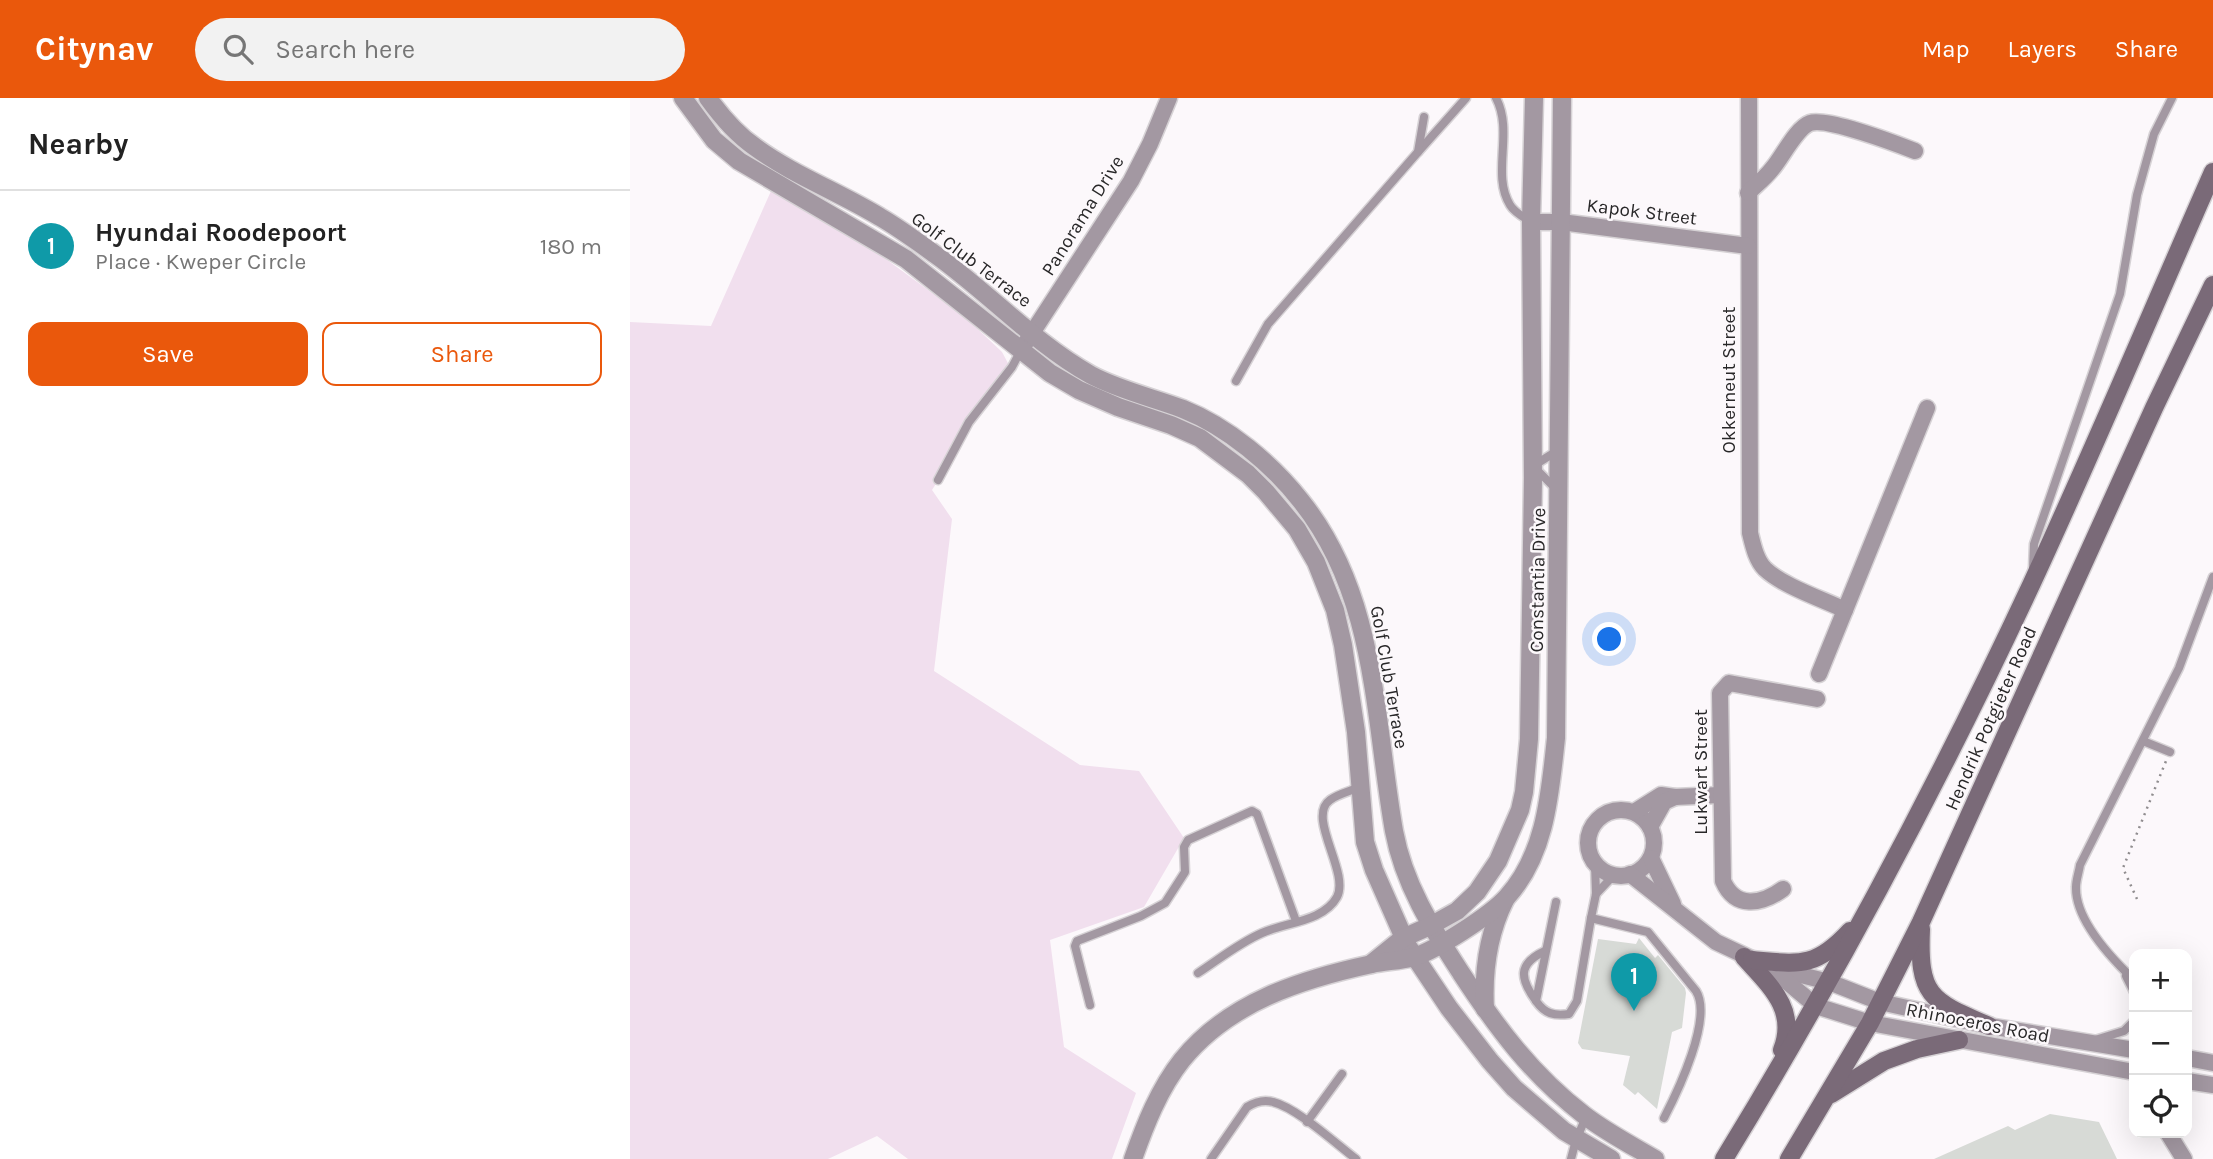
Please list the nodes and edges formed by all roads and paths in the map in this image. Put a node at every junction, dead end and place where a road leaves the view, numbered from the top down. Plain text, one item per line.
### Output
1 (683, 98) edge
2 (708, 98) edge
3 (1169, 98) edge
4 (1466, 98) edge
5 (1496, 98) edge
6 (1534, 98) edge
7 (1562, 98) edge
8 (1749, 98) edge
9 (2172, 98) edge
10 (1424, 117) dead end
11 (1915, 151) dead end
12 (1418, 152) junction
13 (2213, 172) edge
14 (1748, 193) junction
15 (1531, 222) junction
16 (1561, 222) junction
17 (1748, 246) junction
18 (2213, 285) edge
19 (1032, 332) junction
20 (1021, 350) junction
21 (1236, 381) dead end
22 (1927, 408) dead end
23 (1559, 449) junction
24 (1532, 466) junction
25 (939, 481) dead end
26 (1559, 493) junction
27 (2213, 577) edge
28 (2032, 581) junction
29 (2209, 601) edge
30 (1845, 610) junction
31 (1819, 674) dead end
32 (1817, 699) dead end
33 (2143, 741) junction
34 (2170, 752) joint
35 (1384, 766) junction
36 (1360, 787) junction
37 (1720, 795) junction
38 (1675, 797) junction
39 (1390, 803) junction
40 (1634, 812) junction
41 (1650, 827) junction
42 (1651, 858) junction
43 (1595, 864) junction
44 (1622, 875) junction
45 (1783, 889) dead end
46 (1595, 894) junction
47 (1507, 897) junction
48 (2137, 899) dead end
49 (1556, 902) dead end
50 (1871, 907) junction
51 (1675, 910) junction
52 (1591, 918) junction
53 (1296, 921) junction
54 (1921, 922) junction
55 (1430, 926) junction
56 (1403, 937) junction
57 (1441, 943) junction
58 (1545, 951) junction
59 (1415, 957) junction
60 (1755, 961) junction
61 (1371, 964) junction
62 (2121, 967) junction
63 (1198, 973) dead end
64 (2129, 975) edge
65 (1829, 982) junction
66 (2129, 982) edge
67 (1536, 1001) junction
68 (1880, 1002) junction
69 (1090, 1005) dead end
70 (1816, 1006) junction
71 (1485, 1010) junction
72 (1870, 1023) junction
73 (1989, 1026) junction
74 (2129, 1026) edge
75 (1959, 1040) junction
76 (2082, 1043) junction
77 (2129, 1049) edge
78 (2192, 1051) edge
79 (2208, 1062) edge
80 (2129, 1071) edge
81 (1773, 1073) junction
82 (1342, 1074) dead end
83 (2192, 1082) edge
84 (2213, 1085) edge
85 (1829, 1095) junction
86 (1586, 1117) junction
87 (1664, 1118) dead end
88 (1307, 1122) junction
89 (2171, 1138) edge
90 (1576, 1140) junction
91 (1133, 1159) edge
92 (1211, 1159) edge
93 (1356, 1159) edge
94 (1571, 1159) edge
95 (1611, 1159) edge
96 (1655, 1159) edge
97 (1724, 1159) edge
98 (1789, 1159) edge
99 (2184, 1159) edge

1 - 20 street, Golf Club Terrace
2 - 19 street, Golf Club Terrace
3 - 19 street, Panorama Drive
4 - 12 lane
5 - 15 lane
6 - 15 street, Constantia Drive
7 - 16 street, Constantia Drive
8 - 14 street, Okkerneut Street
9 - 28 lane
10 - 12 lane
11 - 14 street
12 - 21 lane
13 - 28 main road, Hendrik Potgieter Road
14 - 17 street, Okkerneut Street
15 - 16 street, Kapok Street
15 - 24 street, Constantia Drive
16 - 17 street, Kapok Street
16 - 23 street, Constantia Drive
17 - 30 street, Okkerneut Street
18 - 54 main road, Hendrik Potgieter Road
19 - 20 street, Panorama Drive
19 - 35 street, Golf Club Terrace
20 - 25 lane
20 - 36 street, Golf Club Terrace
22 - 30 street
23 - 24 lane
23 - 26 street, Constantia Drive
24 - 26 lane
24 - 55 street, Constantia Drive
26 - 47 street, Constantia Drive
27 - 29 lane
28 - 50 main road, Hendrik Potgieter Road
29 - 33 lane
30 - 31 street
32 - 37 street, Lukwart Street
33 - 34 lane
33 - 62 lane
34 - 48 path
35 - 36 street
35 - 39 street, Golf Club Terrace
36 - 39 street
36 - 53 lane
36 - 56 street, Golf Club Terrace
37 - 38 street
37 - 45 street, Lukwart Street
38 - 40 street
38 - 41 street
39 - 55 street, Golf Club Terrace
40 - 41 street
40 - 43 street
41 - 42 street
42 - 44 street
42 - 51 street
43 - 44 street
43 - 46 lane
44 - 46 lane
44 - 51 street
46 - 52 lane
47 - 57 street, Constantia Drive
47 - 71 street
49 - 58 lane
50 - 60 main road
50 - 65 main road, Hendrik Potgieter Road
51 - 60 street
52 - 67 lane
52 - 87 lane
53 - 63 lane
53 - 69 lane
54 - 68 main road, Hendrik Potgieter Road
54 - 73 main road
55 - 56 street, Constantia Drive
55 - 57 street, Golf Club Terrace
56 - 59 street, Golf Club Terrace
56 - 61 street, Constantia Drive
57 - 59 street, Constantia Drive
57 - 71 street, Golf Club Terrace
58 - 67 lane
58 - 67 lane
59 - 61 street, Constantia Drive
59 - 90 street, Golf Club Terrace
60 - 65 street, Rhinoceros Road
60 - 70 street
60 - 81 main road
61 - 91 street, Constantia Drive
62 - 64 lane
62 - 66 lane
65 - 68 street, Rhinoceros Road
65 - 70 main road, Hendrik Potgieter Road
68 - 72 main road, Hendrik Potgieter Road
68 - 73 street, Rhinoceros Road
70 - 72 street, Rhinoceros Road
70 - 81 main road, Hendrik Potgieter Road
71 - 86 street, Golf Club Terrace
72 - 75 street, Rhinoceros Road
72 - 85 main road, Hendrik Potgieter Road
73 - 76 street, Rhinoceros Road
74 - 76 lane
75 - 80 street, Rhinoceros Road
75 - 85 main road
76 - 77 street, Rhinoceros Road
78 - 79 lane
81 - 97 main road
82 - 88 lane
83 - 84 street
85 - 98 main road, Hendrik Potgieter Road
86 - 90 lane
86 - 96 street, Golf Club Terrace
88 - 92 lane
88 - 93 lane
89 - 99 street
90 - 94 lane
90 - 95 street, Golf Club Terrace

